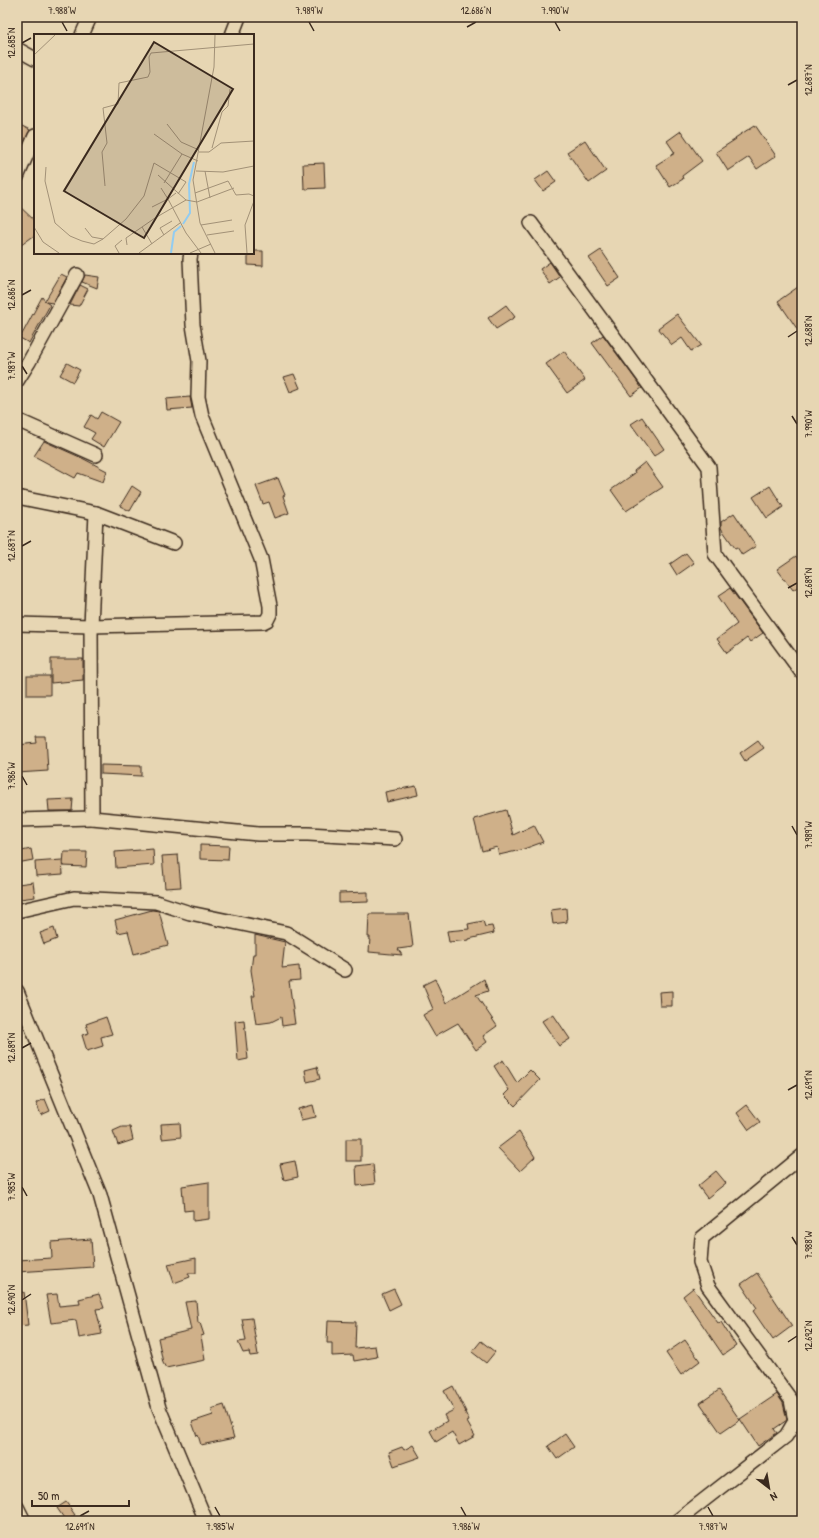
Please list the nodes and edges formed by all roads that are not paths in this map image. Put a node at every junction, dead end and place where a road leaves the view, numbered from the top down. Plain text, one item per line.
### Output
1 (90, 17) edge
2 (239, 17) edge
3 (82, 34) edge
4 (232, 34) edge
5 (17, 49) edge
6 (34, 58) edge
7 (34, 138) edge
8 (17, 177) edge
9 (531, 223) dead end
10 (191, 254) edge
11 (77, 275) dead end
12 (17, 381) edge
13 (17, 420) edge
14 (96, 455) dead end
15 (17, 497) edge
16 (96, 513) junction
17 (174, 543) dead end
18 (17, 624) edge
19 (91, 626) junction
20 (802, 673) edge
21 (92, 818) junction
22 (17, 820) edge
23 (395, 839) dead end
24 (17, 911) edge
25 (345, 970) dead end
26 (17, 991) edge
27 (802, 1156) edge
28 (17, 1507) edge
29 (24, 1521) edge
30 (206, 1521) edge
31 (677, 1521) edge

1 - 3 street
2 - 4 street
5 - 6 street
7 - 8 street
9 - 20 street
10 - 19 street
11 - 12 street
13 - 14 street
15 - 16 street
16 - 17 street
16 - 19 street
18 - 19 street
19 - 21 street
21 - 22 street
21 - 23 street
24 - 25 street
26 - 30 street
27 - 31 street
28 - 29 street

